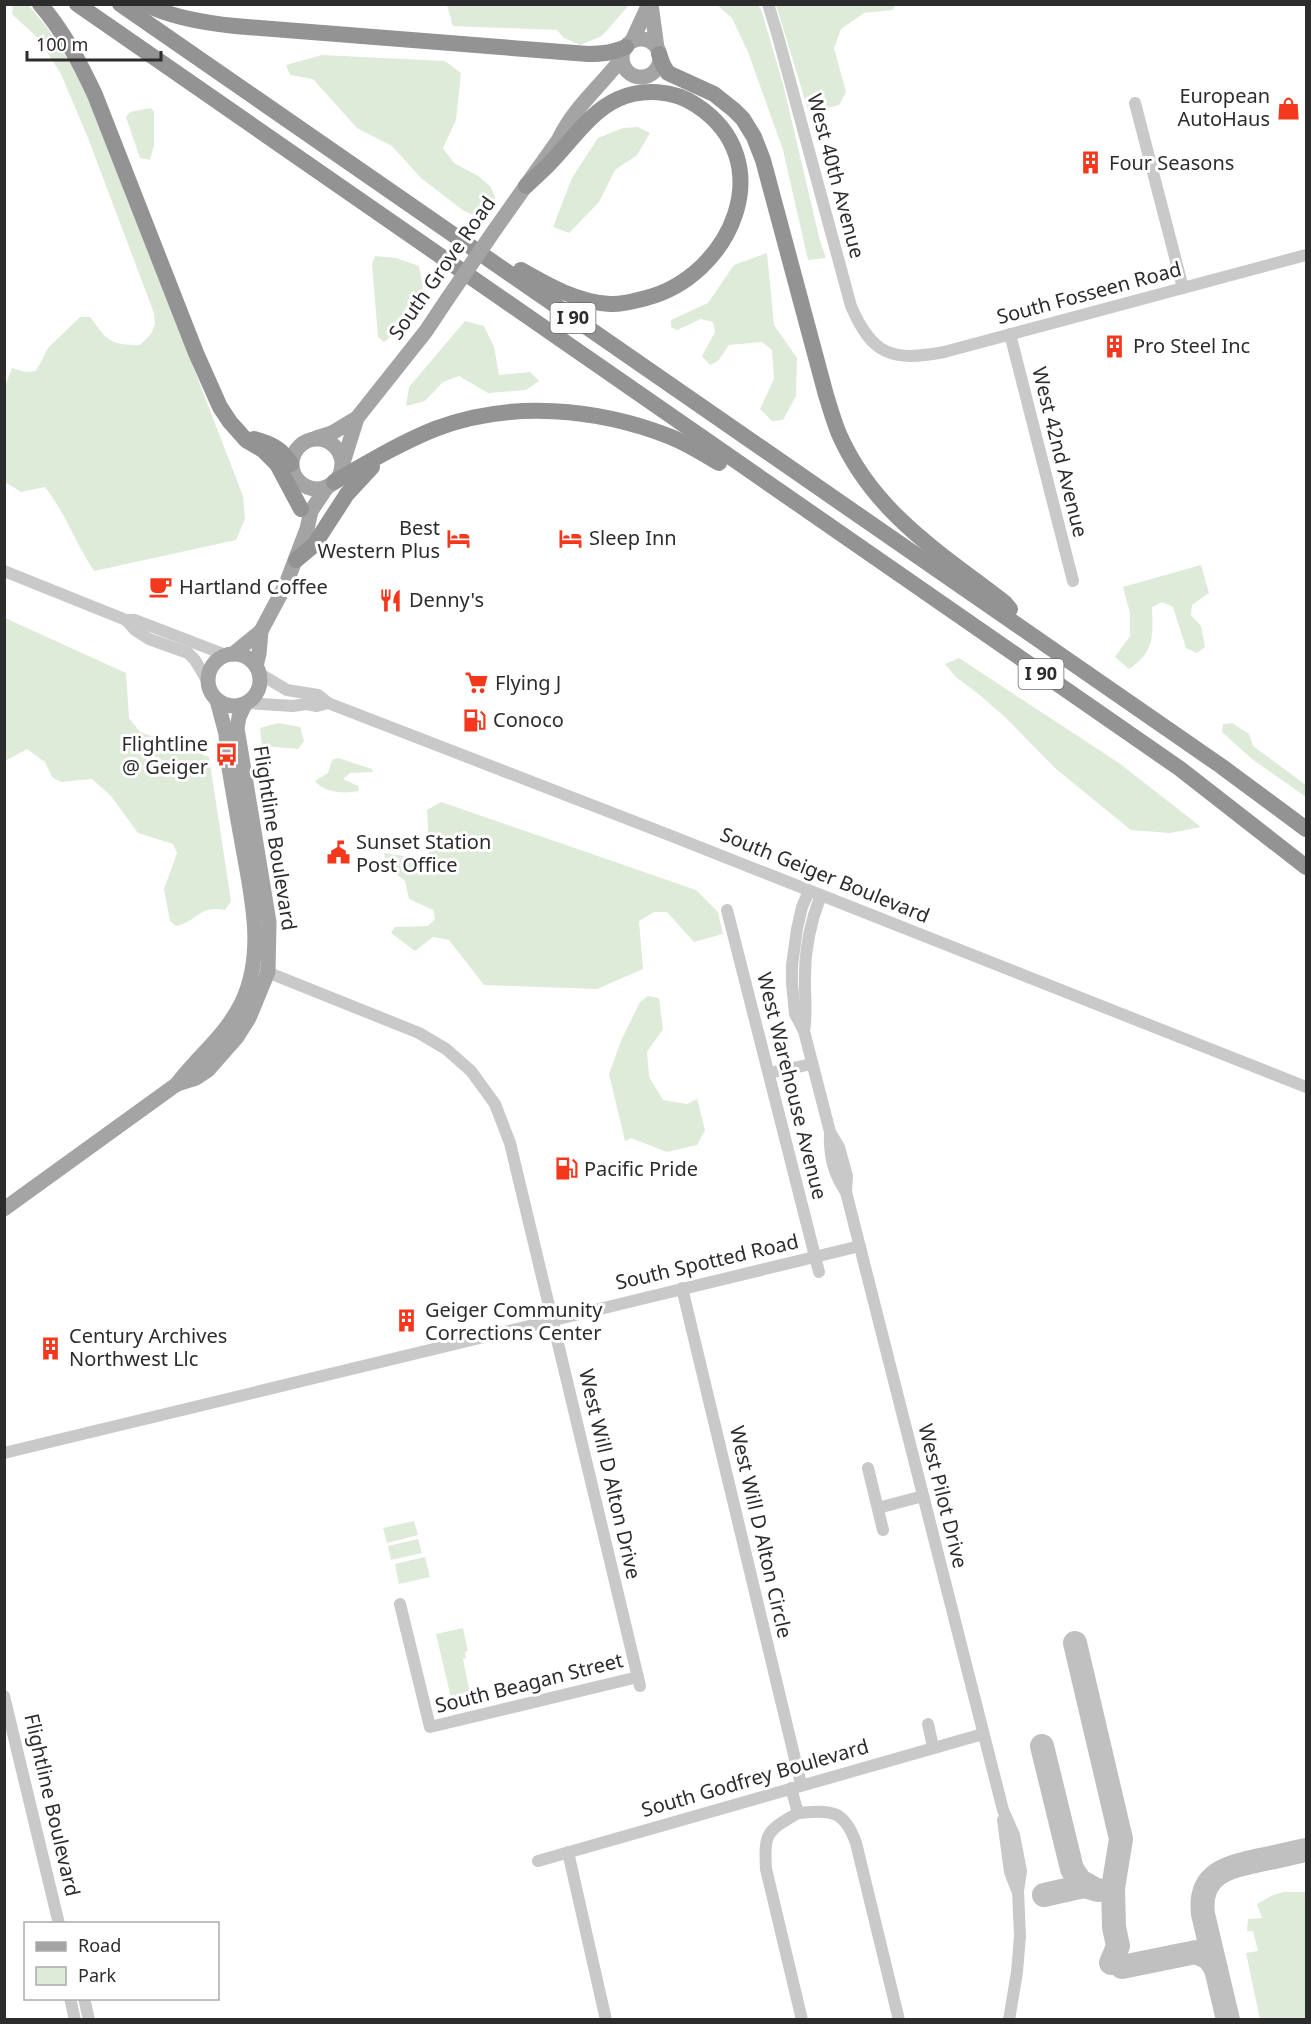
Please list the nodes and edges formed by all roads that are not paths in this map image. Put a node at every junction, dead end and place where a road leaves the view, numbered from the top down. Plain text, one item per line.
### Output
1 (40, 4) edge
2 (77, 4) edge
3 (120, 4) edge
4 (145, 4) edge
5 (650, 4) edge
6 (768, 4) edge
7 (627, 49) junction
8 (658, 51) junction
9 (635, 76) junction
10 (1135, 103) dead end
11 (559, 139) junction
12 (525, 186) junction
13 (1306, 255) edge
14 (489, 260) junction
15 (1183, 288) junction
16 (1010, 334) junction
17 (881, 349) joint
18 (357, 418) junction
19 (238, 430) junction
20 (316, 438) junction
21 (391, 451) junction
22 (294, 472) junction
23 (335, 478) junction
24 (771, 487) junction
25 (301, 509) junction
26 (298, 553) junction
27 (4, 571) edge
28 (1073, 581) dead end
29 (126, 620) junction
30 (261, 631) junction
31 (1027, 631) junction
32 (230, 655) junction
33 (258, 670) junction
34 (208, 682) junction
35 (217, 700) junction
36 (328, 703) junction
37 (246, 704) junction
38 (1306, 829) edge
39 (1306, 867) edge
40 (815, 893) junction
41 (727, 910) dead end
42 (253, 966) junction
43 (268, 972) junction
44 (812, 1064) junction
45 (769, 1073) junction
46 (177, 1084) junction
47 (1306, 1087) edge
48 (4, 1209) edge
49 (860, 1246) junction
50 (816, 1257) junction
51 (819, 1272) dead end
52 (682, 1288) junction
53 (553, 1319) junction
54 (4, 1453) edge
55 (868, 1468) dead end
56 (923, 1496) junction
57 (878, 1508) junction
58 (883, 1530) dead end
59 (400, 1604) dead end
60 (639, 1681) joint
61 (4, 1696) edge
62 (928, 1724) dead end
63 (983, 1734) junction
64 (933, 1747) junction
65 (796, 1786) junction
66 (798, 1813) junction
67 (568, 1852) junction
68 (538, 1861) dead end
69 (59, 1922) edge
70 (70, 2000) edge
71 (84, 2000) edge
72 (75, 2019) edge
73 (89, 2019) edge
74 (606, 2019) edge
75 (802, 2019) edge
76 (899, 2019) edge
77 (1009, 2019) edge

1 - 19 highway
2 - 24 highway, I 90
3 - 14 highway, I 90
4 - 7 highway
5 - 7 main road, South Grove Road
5 - 8 main road, South Grove Road
6 - 17 street, West 40th Avenue
7 - 8 main road
7 - 9 main road
7 - 11 main road, South Grove Road
8 - 9 main road
8 - 31 highway
9 - 11 main road, South Grove Road
10 - 15 street
11 - 12 main road, South Grove Road
12 - 14 highway
12 - 18 main road, South Grove Road, bridge
13 - 15 street, South Fosseen Road
14 - 31 highway, I 90
15 - 16 street, South Fosseen Road
16 - 17 street, South Fosseen Road
16 - 28 street, West 42nd Avenue
18 - 20 main road, South Grove Road
18 - 23 main road, South Grove Road
19 - 22 highway
19 - 25 highway
20 - 22 main road
20 - 23 main road
21 - 23 highway
21 - 24 highway
21 - 26 highway
22 - 23 main road
22 - 25 main road, South Grove Road
23 - 26 main road, South Grove Road
24 - 39 highway, I 90
25 - 26 main road, South Grove Road
26 - 30 main road, South Grove Road
27 - 29 street
29 - 32 street
29 - 34 street
30 - 32 main road, South Grove Road
30 - 33 main road, South Grove Road
31 - 38 highway, I 90
32 - 33 main road
32 - 34 main road
33 - 36 street, South Geiger Boulevard
33 - 37 main road
34 - 35 main road
35 - 37 main road
35 - 42 main road, Flightline Boulevard
36 - 37 street, South Geiger Boulevard
36 - 40 street, South Geiger Boulevard
37 - 43 main road, Flightline Boulevard
40 - 44 street, West Pilot Drive
40 - 47 street, South Geiger Boulevard
41 - 45 street, West Warehouse Avenue
42 - 43 street, West Will D Alton Drive
42 - 46 main road, Flightline Boulevard
43 - 46 main road, Flightline Boulevard
43 - 53 street, West Will D Alton Drive
44 - 45 street
44 - 49 street, West Pilot Drive
45 - 50 street, West Warehouse Avenue
46 - 48 main road, Flightline Boulevard
49 - 50 street, South Spotted Road
49 - 56 street, West Pilot Drive
50 - 51 street, West Warehouse Avenue
50 - 52 street, South Spotted Road
52 - 53 street, South Spotted Road
52 - 65 street, West Will D Alton Circle
53 - 54 street, South Spotted Road
53 - 60 street, West Will D Alton Drive
55 - 57 street
56 - 57 street
56 - 63 street, West Pilot Drive
57 - 58 street
59 - 60 street, South Beagan Street
61 - 69 street, Flightline Boulevard
62 - 64 street
63 - 64 street, South Godfrey Boulevard
63 - 77 street, West Pilot Drive
64 - 65 street, South Godfrey Boulevard
65 - 66 street, West Will D Alton Circle
65 - 67 street, South Godfrey Boulevard
66 - 75 street
66 - 76 street
67 - 68 street, South Godfrey Boulevard
67 - 74 street
70 - 72 street
71 - 73 street

